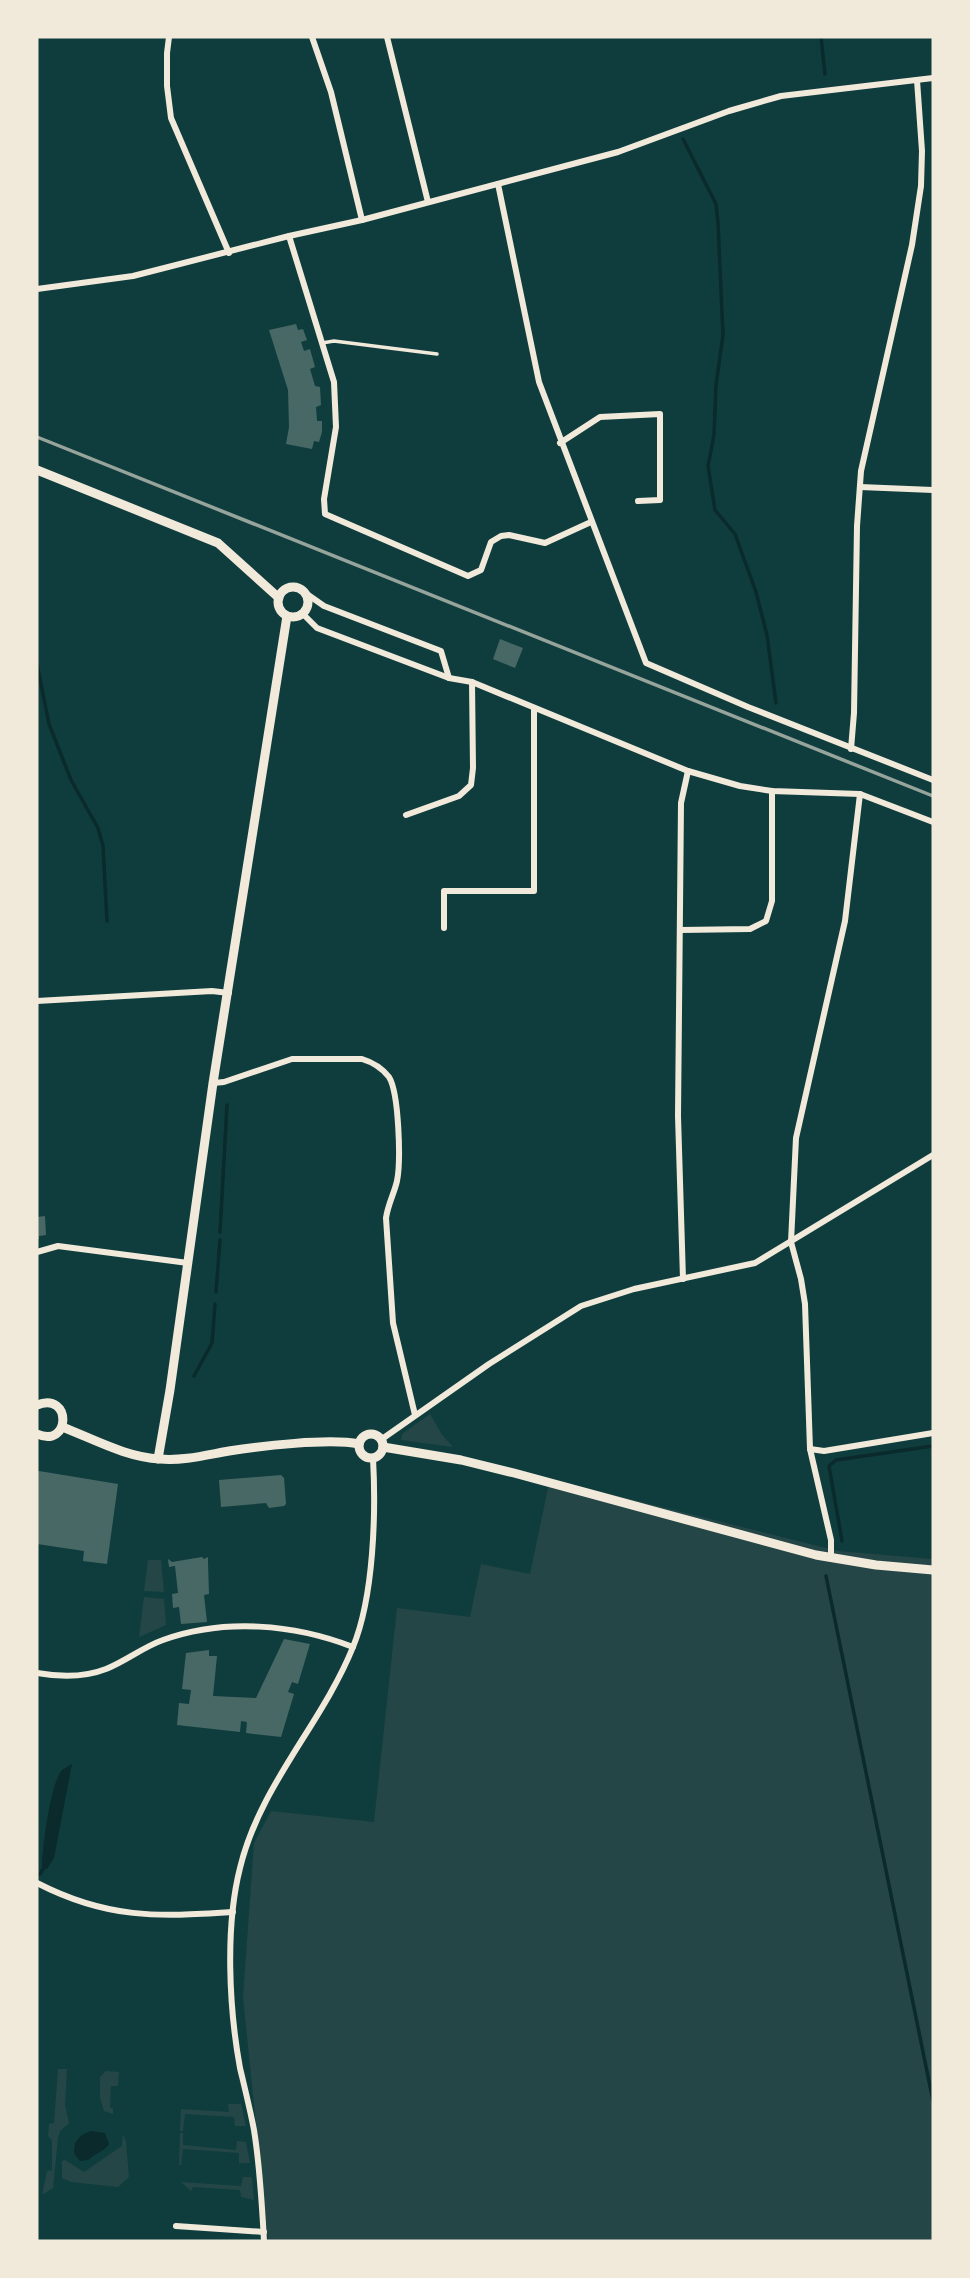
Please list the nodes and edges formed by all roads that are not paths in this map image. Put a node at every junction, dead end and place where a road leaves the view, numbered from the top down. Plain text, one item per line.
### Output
1 (169, 37) edge
2 (312, 37) edge
3 (387, 37) edge
4 (933, 78) edge
5 (917, 80) junction
6 (498, 184) junction
7 (428, 202) junction
8 (362, 220) junction
9 (289, 236) junction
10 (229, 253) junction
11 (37, 289) edge
12 (322, 344) junction
13 (437, 354) dead end
14 (560, 443) junction
15 (37, 470) edge
16 (860, 487) junction
17 (933, 490) edge
18 (638, 501) dead end
19 (591, 522) junction
20 (304, 592) junction
21 (279, 598) junction
22 (302, 614) junction
23 (287, 616) junction
24 (449, 678) junction
25 (472, 682) junction
26 (534, 708) junction
27 (851, 749) junction
28 (688, 771) junction
29 (933, 780) edge
30 (772, 791) junction
31 (860, 794) junction
32 (406, 815) dead end
33 (933, 822) edge
34 (444, 928) dead end
35 (681, 930) junction
36 (229, 993) junction
37 (37, 1001) edge
38 (214, 1083) junction
39 (933, 1155) edge
40 (791, 1242) junction
41 (37, 1252) edge
42 (188, 1263) junction
43 (683, 1279) junction
44 (37, 1391) edge
45 (39, 1404) edge
46 (415, 1415) junction
47 (62, 1427) junction
48 (933, 1433) edge
49 (37, 1434) edge
50 (382, 1443) junction
51 (359, 1444) junction
52 (810, 1449) junction
53 (373, 1458) junction
54 (158, 1459) junction
55 (831, 1558) junction
56 (933, 1570) edge
57 (353, 1647) junction
58 (37, 1674) edge
59 (37, 1884) edge
60 (233, 1912) junction
61 (176, 2225) dead end
62 (264, 2232) junction
63 (264, 2241) edge

1 - 10 street
2 - 8 street
3 - 7 street
4 - 5 street
5 - 6 street
5 - 16 street
6 - 7 street
6 - 14 street
7 - 8 street
8 - 9 street
9 - 10 street
9 - 12 street
10 - 11 street
12 - 13 lane
12 - 19 street
14 - 18 street
14 - 19 street
15 - 21 main road
16 - 17 street
16 - 27 street
19 - 27 street
20 - 21 main road
20 - 22 main road
20 - 24 street
21 - 23 main road
22 - 23 main road
22 - 24 street
23 - 36 main road
24 - 25 street
25 - 26 street
25 - 32 street
26 - 28 street
26 - 34 street
27 - 29 street
28 - 30 street
28 - 35 street
30 - 31 street
30 - 35 street
31 - 33 street
31 - 40 street
35 - 43 street
36 - 37 street
36 - 38 main road
38 - 42 main road
38 - 46 street
39 - 40 street
40 - 43 street
40 - 52 street
41 - 42 street
42 - 54 main road
43 - 46 street
44 - 45 main road
45 - 47 main road
46 - 50 street
47 - 49 main road
47 - 54 main road
48 - 52 street
50 - 51 main road
50 - 53 main road
50 - 55 main road
51 - 53 main road
51 - 54 main road
52 - 55 street
53 - 57 street
55 - 56 main road
57 - 58 street
57 - 60 street
59 - 60 street
60 - 62 street
61 - 62 street
62 - 63 street

